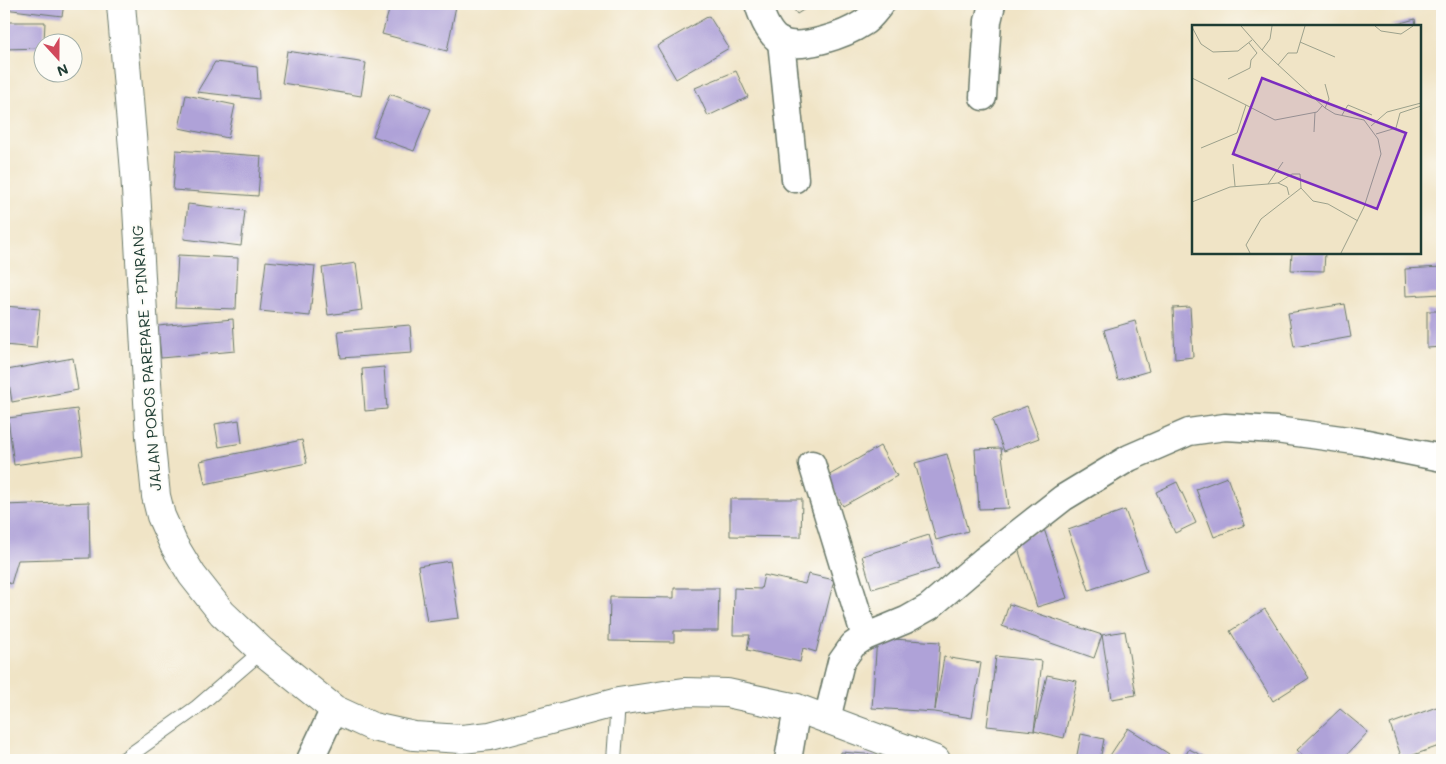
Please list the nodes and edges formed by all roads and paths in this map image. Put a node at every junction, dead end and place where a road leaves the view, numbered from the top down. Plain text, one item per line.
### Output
1 (121, 4) edge
2 (758, 4) edge
3 (881, 4) edge
4 (992, 4) edge
5 (781, 41) junction
6 (983, 97) dead end
7 (795, 179) dead end
8 (1442, 458) edge
9 (812, 464) dead end
10 (865, 637) junction
11 (262, 651) junction
12 (618, 702) junction
13 (797, 708) junction
14 (334, 709) junction
15 (827, 718) junction
16 (123, 760) edge
17 (310, 760) edge
18 (614, 760) edge
19 (788, 760) edge
20 (936, 760) edge

1 - 11 highway, JALAN POROS PAREPARE - PINRANG
2 - 5 street
3 - 5 street
4 - 6 street
5 - 7 street
8 - 10 street
9 - 10 street
10 - 15 street
11 - 14 highway, JALAN POROS PAREPARE - PINRANG
11 - 16 lane
12 - 13 highway, JALAN POROS PAREPARE - PINRANG
12 - 14 highway, JALAN POROS PAREPARE - PINRANG
12 - 18 lane
13 - 15 highway, JALAN POROS PAREPARE - PINRANG
13 - 19 street
14 - 17 street
15 - 20 highway, JALAN POROS PAREPARE - PINRANG

